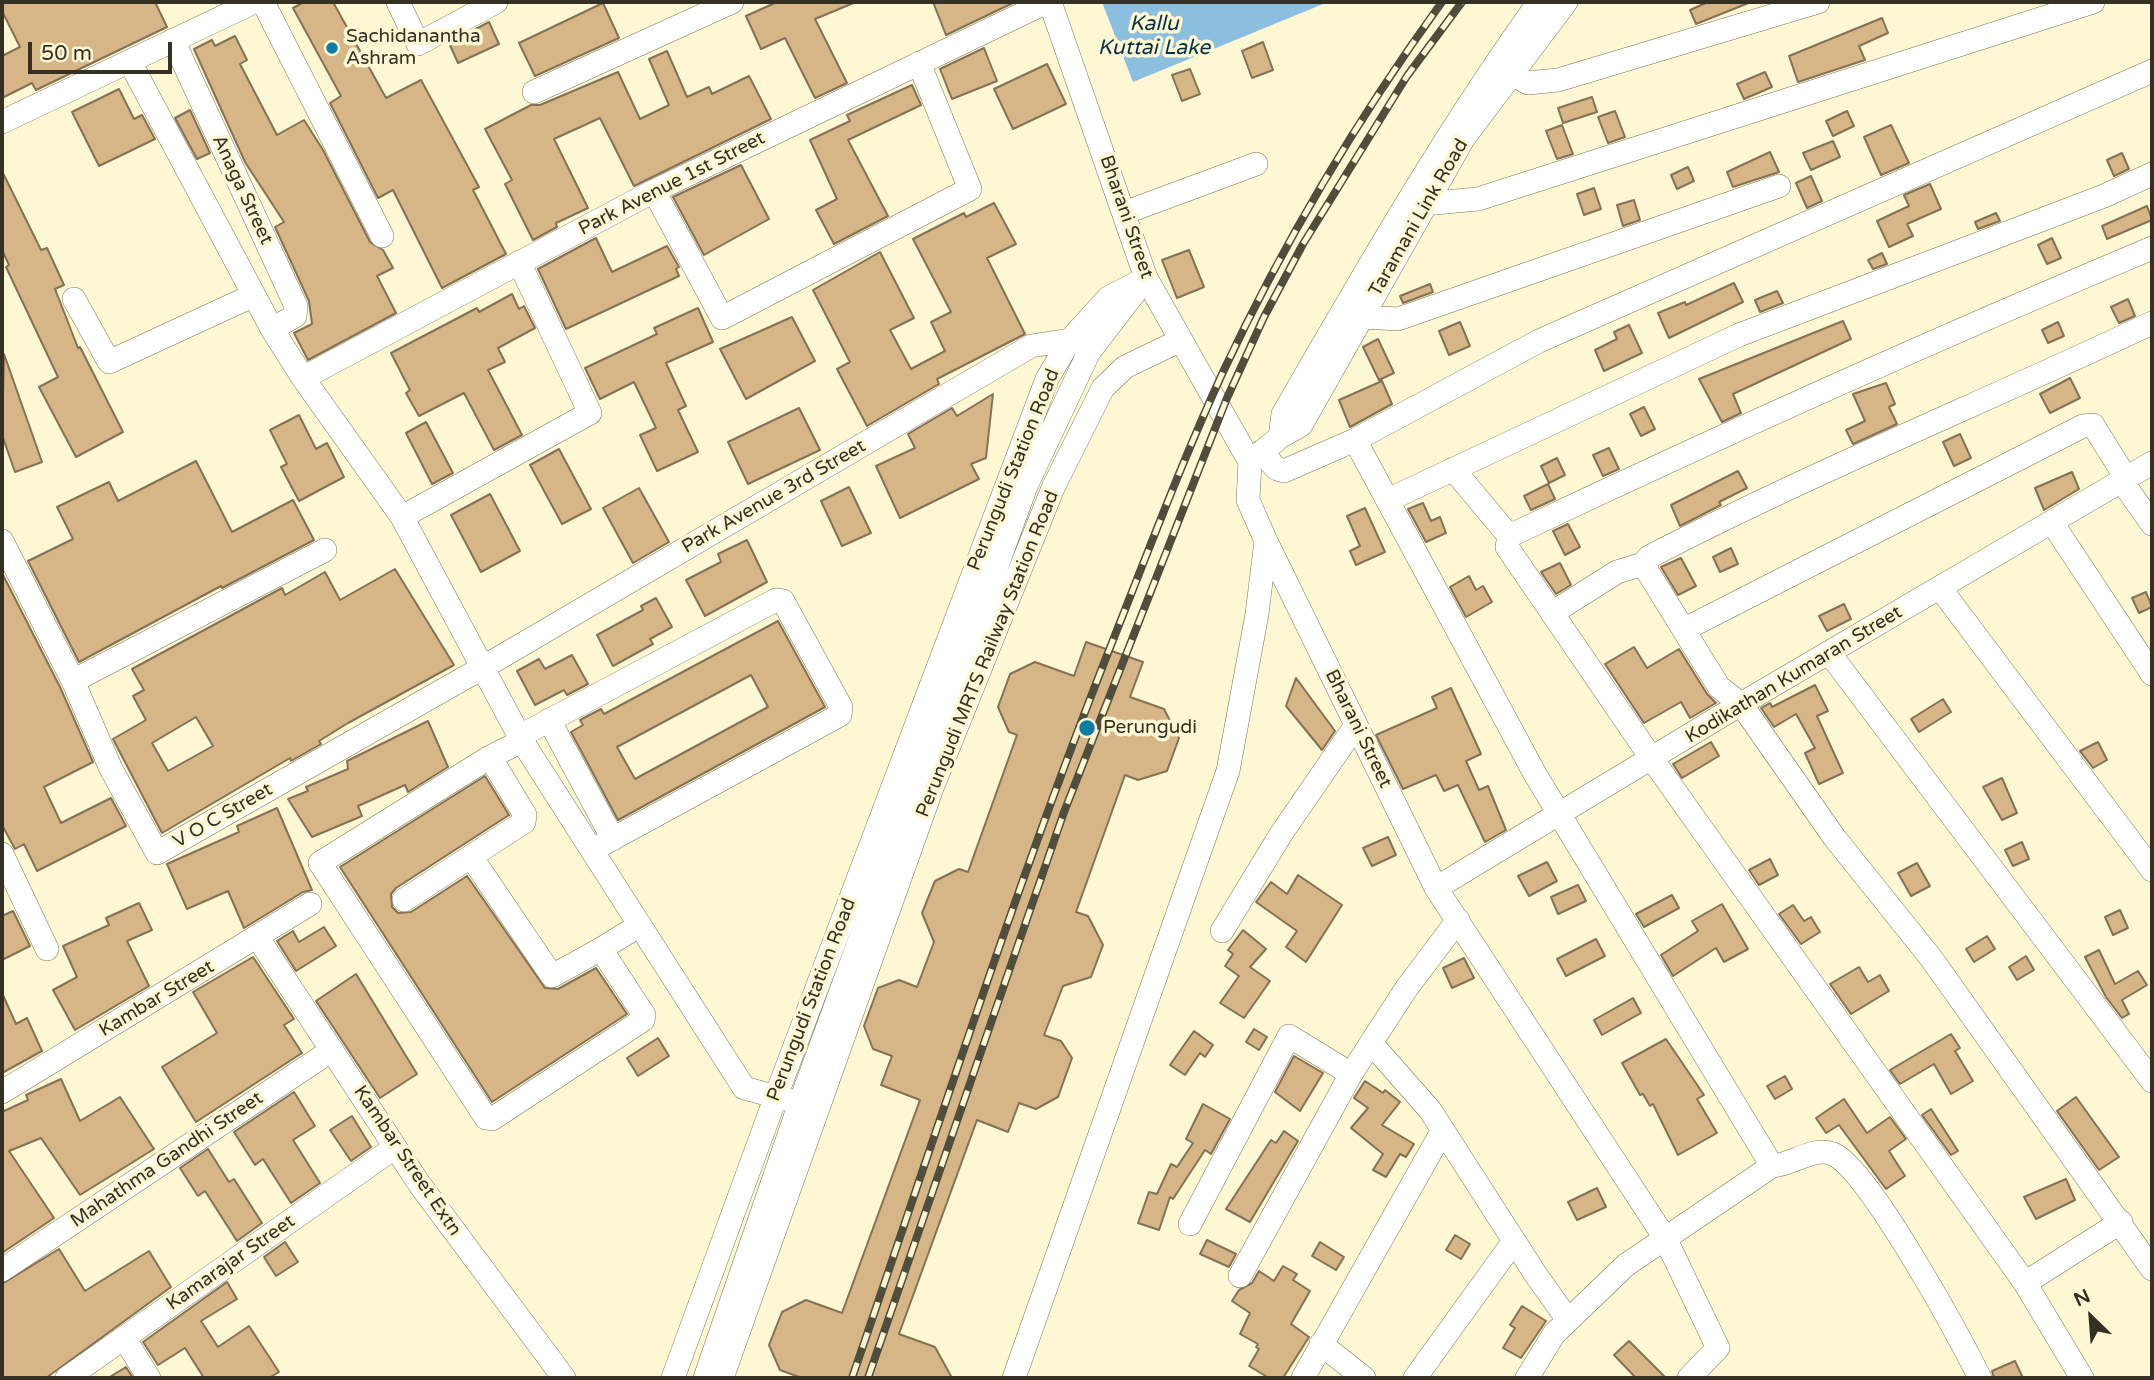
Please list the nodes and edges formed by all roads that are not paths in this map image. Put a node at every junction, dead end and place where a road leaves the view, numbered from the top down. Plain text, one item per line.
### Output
1 (254, 2) edge
2 (263, 2) edge
3 (398, 2) edge
4 (496, 2) edge
5 (1049, 2) edge
6 (1539, 2) edge
7 (1566, 2) edge
8 (1818, 2) edge
9 (2093, 2) edge
10 (729, 3) edge
11 (173, 40) junction
12 (131, 62) junction
13 (919, 63) junction
14 (2152, 71) edge
15 (1510, 73) junction
16 (534, 92) dead end
17 (2, 122) edge
18 (1256, 164) dead end
19 (2152, 174) edge
20 (1779, 186) dead end
21 (654, 191) junction
22 (1424, 204) junction
23 (1125, 213) junction
24 (382, 236) dead end
25 (2152, 248) edge
26 (519, 262) junction
27 (1146, 278) junction
28 (253, 296) junction
29 (74, 299) dead end
30 (1363, 317) junction
31 (2152, 323) edge
32 (272, 329) junction
33 (1070, 340) junction
34 (1180, 341) junction
35 (303, 379) junction
36 (1280, 437) junction
37 (1355, 440) junction
38 (1255, 457) junction
39 (2152, 463) edge
40 (1453, 469) junction
41 (2124, 481) junction
42 (1388, 499) junction
43 (402, 517) junction
44 (2053, 524) junction
45 (2152, 524) edge
46 (1509, 536) junction
47 (2, 541) edge
48 (1266, 541) junction
49 (326, 550) dead end
50 (1643, 564) junction
51 (1940, 588) junction
52 (1552, 613) junction
53 (1685, 629) junction
54 (1830, 654) junction
55 (482, 668) junction
56 (2152, 674) edge
57 (73, 681) junction
58 (1741, 705) junction
59 (549, 720) junction
60 (1356, 725) junction
61 (521, 738) junction
62 (490, 757) junction
63 (1651, 759) junction
64 (1561, 814) junction
65 (614, 839) junction
66 (592, 850) junction
67 (2, 854) edge
68 (472, 858) junction
69 (2152, 870) edge
70 (1436, 888) junction
71 (404, 900) dead end
72 (310, 904) dead end
73 (1458, 920) junction
74 (640, 925) junction
75 (1222, 931) dead end
76 (258, 938) junction
77 (601, 948) junction
78 (47, 949) dead end
79 (846, 1007) junction
80 (1371, 1043) junction
81 (332, 1050) junction
82 (1351, 1074) junction
83 (2152, 1080) edge
84 (2, 1092) edge
85 (776, 1096) junction
86 (800, 1103) junction
87 (1443, 1130) junction
88 (394, 1148) junction
89 (1772, 1166) junction
90 (2121, 1222) junction
91 (1190, 1224) dead end
92 (1665, 1238) junction
93 (1514, 1241) junction
94 (2152, 1269) edge
95 (2, 1270) edge
96 (1240, 1276) dead end
97 (2025, 1283) junction
98 (1568, 1320) junction
99 (124, 1338) junction
100 (1321, 1343) junction
101 (67, 1378) edge
102 (149, 1378) edge
103 (564, 1378) edge
104 (673, 1378) edge
105 (705, 1378) edge
106 (722, 1378) edge
107 (1014, 1378) edge
108 (1303, 1378) edge
109 (1364, 1378) edge
110 (1415, 1378) edge
111 (1527, 1378) edge
112 (1689, 1378) edge
113 (1980, 1378) edge
114 (2082, 1378) edge

1 - 11 street
2 - 24 street
3 - 4 street
5 - 13 street, Park Avenue 1st Street
5 - 23 street, Bharani Street
6 - 36 street, Taramani Link Road
7 - 15 street, Taramani Link Road
8 - 15 street
9 - 22 street
10 - 16 street
11 - 12 street
11 - 32 street, Anaga Street
12 - 17 street
12 - 28 street
13 - 21 street, Park Avenue 1st Street
13 - 21 street
14 - 37 street
15 - 22 street, Taramani Link Road
18 - 23 street
19 - 40 street
20 - 30 street
21 - 26 street, Park Avenue 1st Street
22 - 30 street, Taramani Link Road
23 - 27 street, Bharani Street
25 - 46 street
26 - 35 street, Park Avenue 1st Street
26 - 43 street
27 - 33 street, Perungudi Station Road
27 - 34 street, Bharani Street
27 - 79 street, Perungudi Station Road
28 - 29 street
28 - 32 street
30 - 36 street, Taramani Link Road
31 - 50 street
32 - 35 street
33 - 55 street, Park Avenue 3rd Street
33 - 85 street, Perungudi Station Road
34 - 38 street, Bharani Street
34 - 79 street, Perungudi MRTS Railway Station Road
35 - 43 street
36 - 38 street, Taramani Link Road
37 - 38 street
37 - 42 street
38 - 48 street, Bharani Street
39 - 41 street, Kodikathan Kumaran Street
40 - 42 street
40 - 46 street
41 - 44 street, Kodikathan Kumaran Street
41 - 45 street
41 - 53 street
42 - 64 street
43 - 55 street
44 - 51 street, Kodikathan Kumaran Street
44 - 56 street
46 - 52 street
47 - 57 street, V O C Street
48 - 60 street, Bharani Street
48 - 107 street
49 - 57 street
50 - 52 street
50 - 53 street
51 - 54 street, Kodikathan Kumaran Street
51 - 69 street
52 - 63 street
53 - 58 street
54 - 58 street, Kodikathan Kumaran Street
54 - 83 street
55 - 57 street, V O C Street
55 - 61 street
58 - 63 street, Kodikathan Kumaran Street
58 - 90 street
59 - 61 street
59 - 65 street
59 - 65 street
60 - 70 street, Bharani Street
60 - 75 street
61 - 62 street
61 - 66 street
62 - 68 street
62 - 77 street
63 - 64 street, Kodikathan Kumaran Street
63 - 97 street
64 - 70 street, Kodikathan Kumaran Street
64 - 89 street
65 - 66 street
66 - 74 street
67 - 78 street
68 - 71 street
68 - 77 street
70 - 73 street, Bharani Street
72 - 76 street, Kambar Street
73 - 80 street
73 - 92 street, Bharani Street
74 - 77 street
74 - 85 street
76 - 81 street, Kambar Street Extn
76 - 84 street, Kambar Street
79 - 86 street, Perungudi Station Road
79 - 106 street
80 - 82 street
80 - 87 street
81 - 88 street, Kambar Street Extn
81 - 95 street, Mahathma Gandhi Street
82 - 91 street
82 - 96 street
85 - 86 street
85 - 104 street, Perungudi Station Road
86 - 105 street, Perungudi Station Road
87 - 93 street
87 - 100 street
88 - 99 street, Kamarajar Street
88 - 103 street, Kambar Street Extn
89 - 92 street
89 - 113 street
90 - 94 street
90 - 97 street
92 - 98 street
92 - 112 street, Bharani Street
93 - 98 street
93 - 110 street
97 - 114 street
98 - 111 street
99 - 101 street, Kamarajar Street
99 - 102 street
100 - 108 street
100 - 109 street

